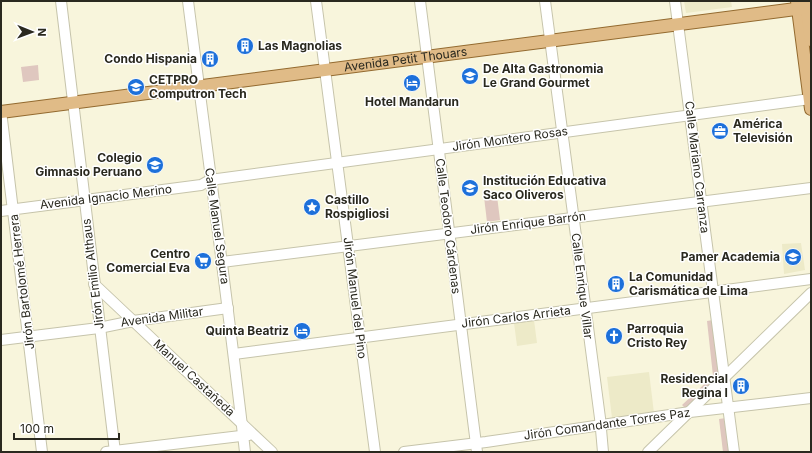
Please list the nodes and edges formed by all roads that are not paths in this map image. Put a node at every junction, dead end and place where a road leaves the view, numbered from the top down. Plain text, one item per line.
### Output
1 (61, 1) edge
2 (188, 1) edge
3 (316, 1) edge
4 (420, 1) edge
5 (545, 1) edge
6 (675, 1) edge
7 (804, 5) edge
8 (678, 24) junction
9 (811, 40) edge
10 (550, 41) junction
11 (427, 57) junction
12 (325, 70) junction
13 (199, 87) junction
14 (73, 103) junction
15 (810, 104) edge
16 (1, 112) edge
17 (690, 115) junction
18 (562, 132) junction
19 (438, 149) junction
20 (337, 163) junction
21 (210, 180) junction
22 (811, 188) edge
23 (84, 200) junction
24 (701, 203) junction
25 (13, 209) junction
26 (1, 211) edge
27 (574, 218) junction
28 (449, 233) junction
29 (348, 246) junction
30 (222, 262) junction
31 (811, 279) edge
32 (799, 280) junction
33 (94, 284) junction
34 (713, 292) junction
35 (808, 295) edge
36 (228, 308) junction
37 (585, 308) junction
38 (133, 321) junction
39 (461, 324) junction
40 (99, 328) junction
41 (29, 336) junction
42 (360, 338) junction
43 (1, 340) edge
44 (234, 354) junction
45 (724, 379) junction
46 (811, 398) edge
47 (728, 408) junction
48 (690, 412) junction
49 (242, 422) junction
50 (600, 425) junction
51 (244, 435) junction
52 (256, 437) junction
53 (476, 448) edge
54 (42, 452) edge
55 (112, 452) edge
56 (246, 452) edge
57 (272, 452) edge
58 (374, 452) edge
59 (404, 452) edge
60 (603, 452) edge
61 (648, 452) edge
62 (734, 452) edge

1 - 14 street, Jirón Emilio Althaus
2 - 13 street, Calle Manuel Segura
3 - 12 street, Jirón Manuel del Pino
4 - 11 street, Calle Teodoro Cárdenas
5 - 10 street, Calle Enrique Villar
6 - 8 street, Calle Mariano Carranza
7 - 8 main road, Avenida Petit Thouars
7 - 9 main road
7 - 15 main road
8 - 10 main road, Avenida Petit Thouars
8 - 17 street, Calle Mariano Carranza
10 - 11 main road, Avenida Petit Thouars
10 - 18 street, Calle Enrique Villar
11 - 12 main road, Avenida Petit Thouars
11 - 19 street, Calle Teodoro Cárdenas
12 - 13 main road, Avenida Petit Thouars
12 - 20 street, Jirón Manuel del Pino
13 - 14 main road, Avenida Petit Thouars
13 - 21 street, Calle Manuel Segura
14 - 16 main road, Avenida Petit Thouars
14 - 23 street, Jirón Emilio Althaus
15 - 17 street, Jirón Montero Rosas
16 - 25 street, Jirón Bartolomé Herrera
17 - 18 street, Jirón Montero Rosas
17 - 24 street, Calle Mariano Carranza
18 - 19 street, Jirón Montero Rosas
18 - 27 street, Calle Enrique Villar
19 - 20 street, Jirón Montero Rosas
19 - 28 street, Calle Teodoro Cárdenas
20 - 21 street, Jirón Montero Rosas
20 - 29 street, Jirón Manuel del Pino
21 - 23 street, Avenida Ignacio Merino
21 - 30 street, Calle Manuel Segura
22 - 24 street, Jirón Enrique Barrón
23 - 25 street, Avenida Ignacio Merino
23 - 33 street, Jirón Emilio Althaus
24 - 27 street, Jirón Enrique Barrón
24 - 34 street, Calle Mariano Carranza
25 - 26 street, Avenida Ignacio Merino
25 - 41 street, Jirón Bartolomé Herrera
27 - 28 street, Jirón Enrique Barrón
27 - 37 street, Calle Enrique Villar
28 - 29 street, Jirón Enrique Barrón
28 - 39 street, Calle Teodoro Cárdenas
29 - 30 street, Jirón Enrique Barrón
29 - 42 street, Jirón Manuel del Pino
30 - 36 street, Calle Manuel Segura
31 - 32 street, Jirón Carlos Arrieta
32 - 34 street, Jirón Carlos Arrieta
32 - 35 street
33 - 38 street, Manuel Castañeda
33 - 40 street, Jirón Emilio Althaus
34 - 37 street, Jirón Carlos Arrieta
34 - 45 street, Calle Mariano Carranza
35 - 45 street
36 - 38 street, Avenida Militar
36 - 44 street, Calle Manuel Segura
37 - 39 street, Jirón Carlos Arrieta
37 - 50 street, Calle Enrique Villar
38 - 40 street, Avenida Militar
38 - 49 street, Manuel Castañeda
39 - 42 street, Jirón Carlos Arrieta
39 - 53 street, Calle Teodoro Cárdenas
40 - 41 street, Avenida Militar
40 - 55 street, Jirón Emilio Althaus
41 - 43 street, Avenida Militar
41 - 54 street, Jirón Bartolomé Herrera
42 - 44 street, Jirón Carlos Arrieta
42 - 58 street, Jirón Manuel del Pino
44 - 49 street, Calle Manuel Segura
45 - 47 street, Calle Mariano Carranza
45 - 48 street
46 - 47 street, Jirón Comandante Torres Paz
47 - 48 street, Jirón Comandante Torres Paz
47 - 62 street, Calle Mariano Carranza
48 - 50 street, Jirón Comandante Torres Paz
48 - 61 street
49 - 51 street, Calle Manuel Segura
49 - 52 street, Manuel Castañeda
50 - 53 street, Jirón Comandante Torres Paz
50 - 60 street, Calle Enrique Villar
51 - 52 street
51 - 55 street
51 - 56 street, Calle Manuel Segura
52 - 57 street, Manuel Castañeda
53 - 59 street, Jirón Comandante Torres Paz

